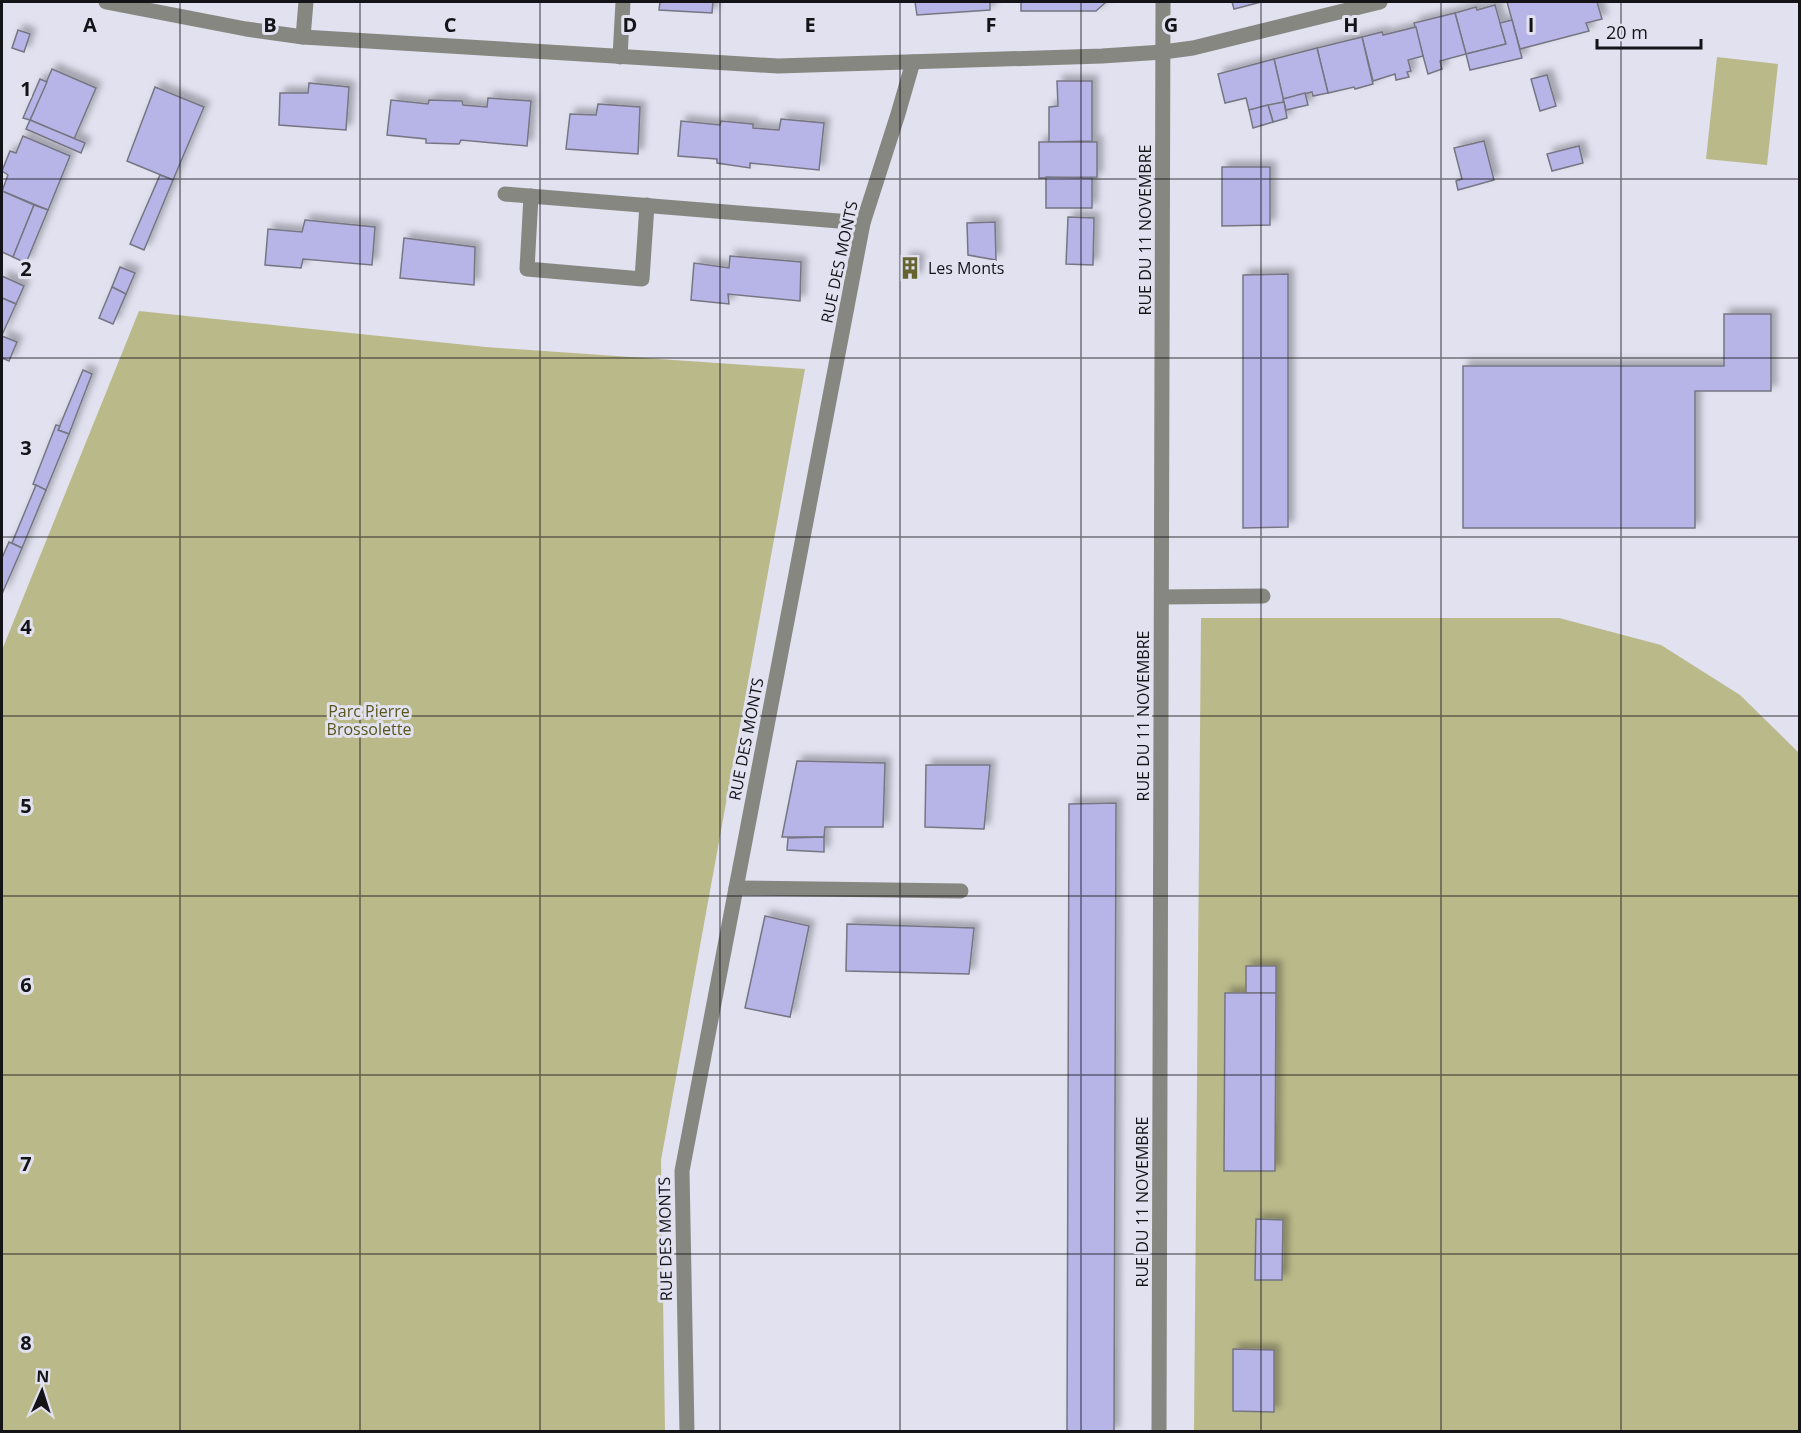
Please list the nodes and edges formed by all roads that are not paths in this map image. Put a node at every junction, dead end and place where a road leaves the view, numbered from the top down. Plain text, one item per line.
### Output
1 (106, 2) edge
2 (306, 2) edge
3 (622, 2) edge
4 (1163, 2) edge
5 (1380, 2) edge
6 (303, 37) junction
7 (1163, 52) junction
8 (620, 57) junction
9 (913, 62) junction
10 (505, 194) dead end
11 (531, 196) junction
12 (647, 205) junction
13 (863, 223) junction
14 (1263, 596) dead end
15 (1162, 597) junction
16 (736, 888) junction
17 (961, 891) dead end
18 (687, 1431) edge
19 (1159, 1431) edge

1 - 6 street
2 - 6 street
3 - 8 street
4 - 7 street, RUE DU 11 NOVEMBRE
5 - 7 street
6 - 8 street
7 - 9 street
7 - 15 street, RUE DU 11 NOVEMBRE
8 - 9 street
9 - 13 street, RUE DES MONTS
10 - 11 street
11 - 12 street
11 - 12 street
12 - 13 street
13 - 16 street, RUE DES MONTS
14 - 15 street
15 - 19 street, RUE DU 11 NOVEMBRE
16 - 17 street
16 - 18 street, RUE DES MONTS

